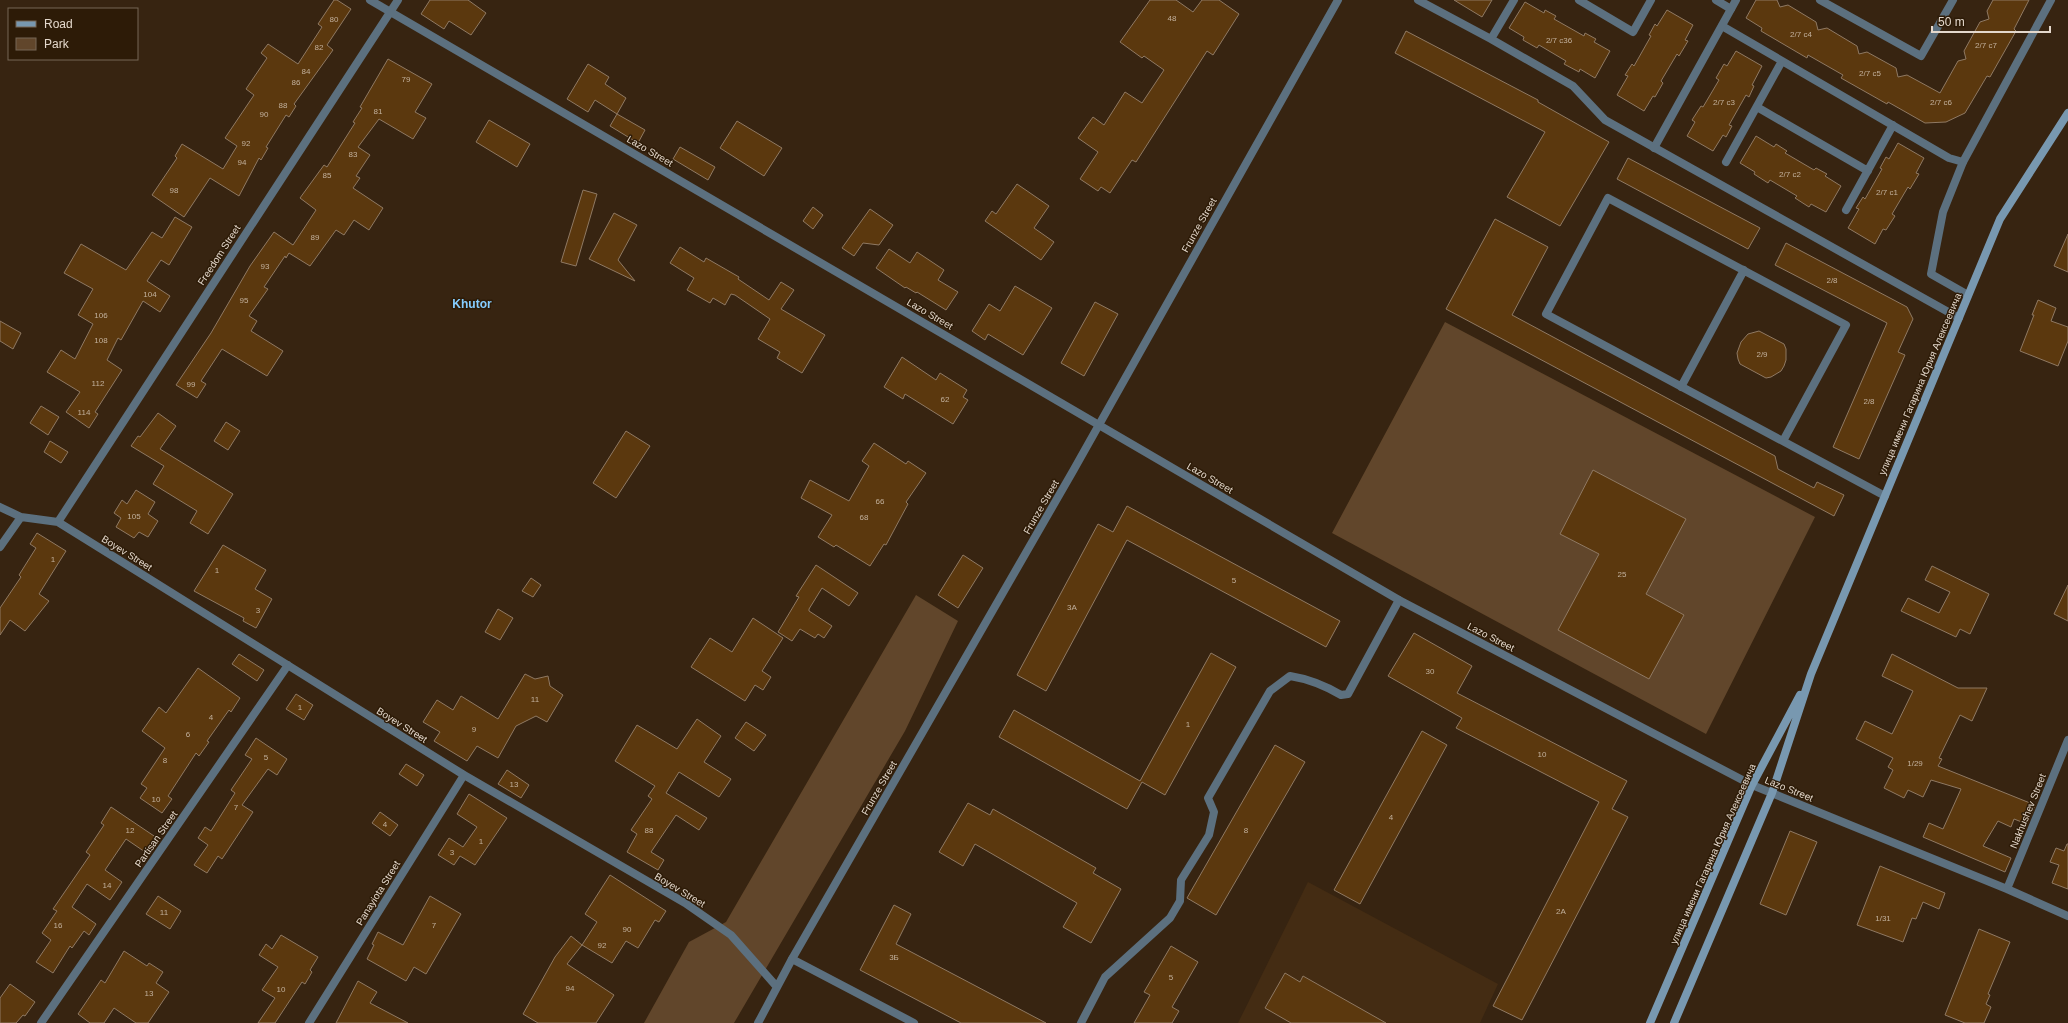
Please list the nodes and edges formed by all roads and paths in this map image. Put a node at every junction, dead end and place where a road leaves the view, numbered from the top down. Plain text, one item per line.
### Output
1 (370, 0) edge
2 (398, 0) edge
3 (1338, 0) edge
4 (1418, 0) edge
5 (1514, 0) edge
6 (1579, 0) edge
7 (1651, 0) edge
8 (1716, 0) edge
9 (1736, 0) edge
10 (1820, 0) edge
11 (1953, 0) edge
12 (2052, 0) edge
13 (1732, 9) junction
14 (390, 12) junction
15 (1722, 26) junction
16 (1491, 39) junction
17 (1782, 61) junction
18 (1757, 107) junction
19 (2068, 113) edge
20 (1893, 125) junction
21 (1654, 148) junction
22 (1726, 162) dead end
23 (1963, 162) junction
24 (1868, 171) junction
25 (1846, 210) dead end
26 (1744, 270) junction
27 (1968, 295) junction
28 (1959, 318) junction
29 (1681, 386) junction
30 (1098, 424) junction
31 (1783, 441) junction
32 (1885, 496) junction
33 (0, 507) edge
34 (21, 517) junction
35 (58, 522) junction
36 (0, 547) edge
37 (1399, 600) junction
38 (288, 665) junction
39 (1811, 674) junction
40 (2068, 740) edge
41 (464, 775) junction
42 (1752, 785) junction
43 (1772, 793) junction
44 (2007, 889) junction
45 (2068, 916) edge
46 (792, 959) junction
47 (777, 987) junction
48 (42, 1023) edge
49 (309, 1023) edge
50 (758, 1023) edge
51 (914, 1023) edge
52 (1081, 1023) edge
53 (1650, 1023) edge
54 (1674, 1023) edge

1 - 14 street, Lazo Street
2 - 14 street, Freedom Street
3 - 30 street, Frunze Street
4 - 16 street
5 - 16 street
6 - 7 street
8 - 13 street
9 - 13 street
10 - 11 street
12 - 23 street
13 - 15 street
14 - 30 street, Lazo Street
14 - 35 street, Freedom Street
15 - 17 street
15 - 21 street
16 - 21 street
17 - 18 street
17 - 20 street
18 - 22 street
18 - 24 street
19 - 27 street, улица имени Гагарина Юрия Алексеевича
20 - 23 street
20 - 24 street
21 - 28 street
23 - 27 street
24 - 25 street
26 - 29 street
26 - 29 street
26 - 31 street
27 - 28 street, улица имени Гагарина Юрия Алексеевича
28 - 32 street, улица имени Гагарина Юрия Алексеевича
29 - 31 street
30 - 37 street, Lazo Street
30 - 46 street, Frunze Street
31 - 32 street
32 - 39 street, улица имени Гагарина Юрия Алексеевича
33 - 34 street, Boyev Street
34 - 35 street, Boyev Street
34 - 36 street
35 - 38 street, Boyev Street
37 - 42 street, Lazo Street
37 - 52 street
38 - 41 street, Boyev Street
38 - 48 street, Partisan Street
39 - 42 street, улица имени Гагарина Юрия Алексеевича
39 - 43 street, улица имени Гагарина Юрия Алексеевича
40 - 44 street, Nakhushev Street
41 - 47 street, Boyev Street
41 - 49 street, Panayiota Street
42 - 43 street, Lazo Street
42 - 53 street, улица имени Гагарина Юрия Алексеевича
43 - 44 street, Lazo Street
43 - 54 street, улица имени Гагарина Юрия Алексеевича
44 - 45 street, Lazo Street
46 - 47 street, Frunze Street
46 - 51 street
47 - 50 street, Frunze Street

